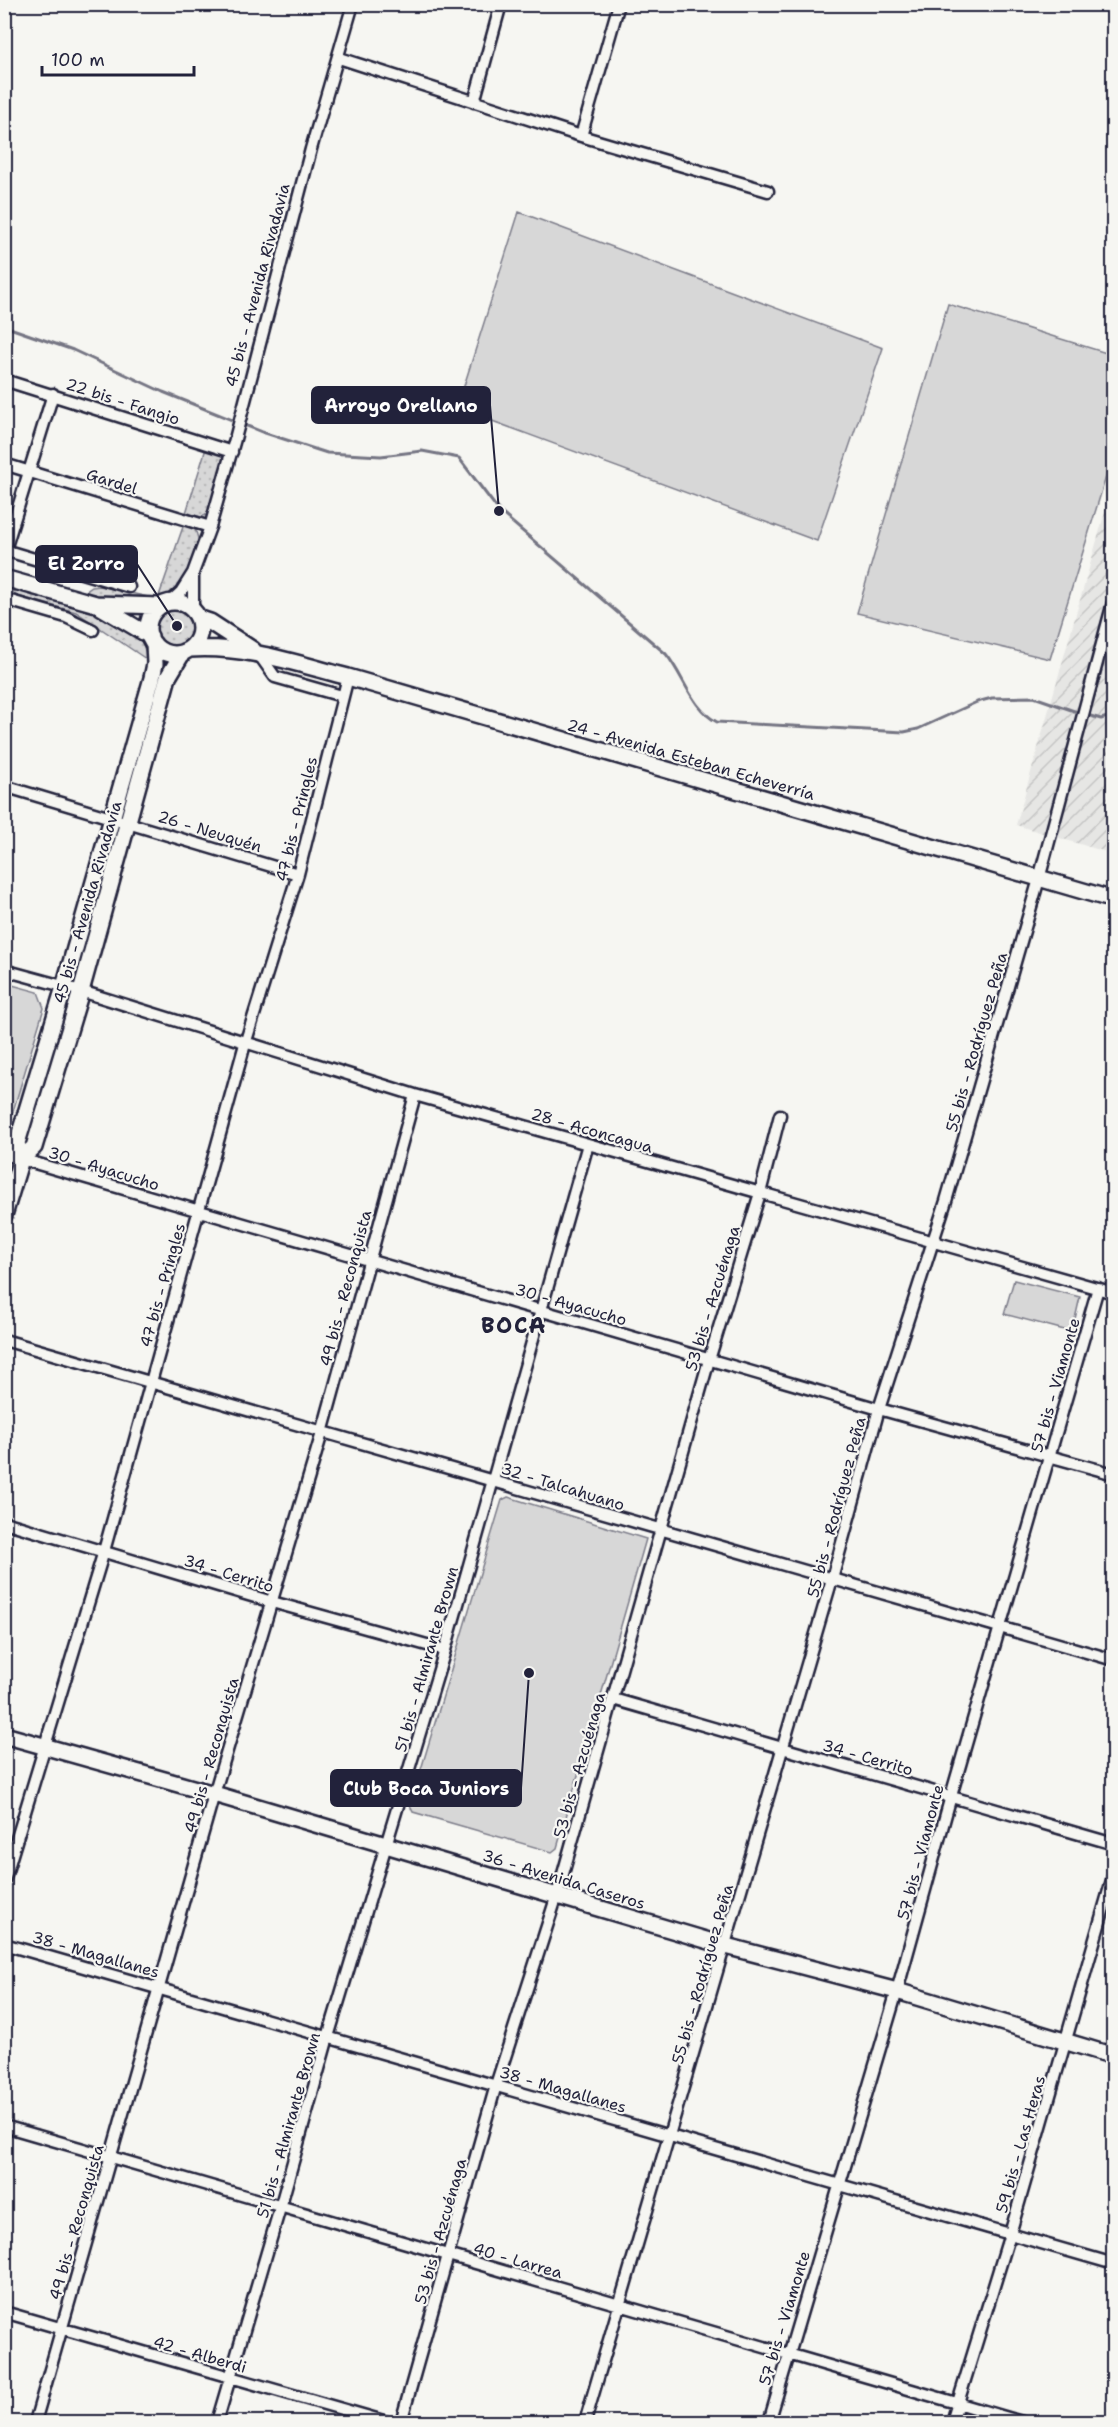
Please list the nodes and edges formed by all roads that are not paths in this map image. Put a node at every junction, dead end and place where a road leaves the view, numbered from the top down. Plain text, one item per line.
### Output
1 (353, 4) edge
2 (501, 4) edge
3 (619, 4) edge
4 (339, 58) junction
5 (474, 102) junction
6 (581, 136) junction
7 (768, 191) dead end
8 (4, 380) edge
9 (53, 394) junction
10 (232, 452) junction
11 (4, 464) edge
12 (31, 471) junction
13 (210, 527) junction
14 (5, 551) edge
15 (193, 573) junction
16 (4, 578) edge
17 (129, 587) dead end
18 (4, 599) edge
19 (1113, 599) edge
20 (96, 604) junction
21 (164, 604) junction
22 (195, 614) junction
23 (93, 630) dead end
24 (152, 640) junction
25 (186, 651) junction
26 (258, 653) junction
27 (348, 677) junction
28 (342, 696) junction
29 (4, 786) edge
30 (121, 820) junction
31 (298, 874) junction
32 (1039, 879) junction
33 (1113, 900) edge
34 (4, 970) edge
35 (64, 987) junction
36 (81, 991) junction
37 (245, 1044) junction
38 (415, 1095) junction
39 (780, 1115) dead end
40 (588, 1144) junction
41 (4, 1154) edge
42 (21, 1159) junction
43 (760, 1193) junction
44 (198, 1212) junction
45 (4, 1215) edge
46 (933, 1241) junction
47 (368, 1262) junction
48 (1098, 1288) junction
49 (1113, 1293) edge
50 (541, 1311) junction
51 (4, 1340) edge
52 (709, 1360) junction
53 (150, 1381) junction
54 (879, 1409) junction
55 (322, 1432) junction
56 (1050, 1455) junction
57 (1113, 1474) edge
58 (492, 1480) junction
59 (4, 1522) edge
60 (661, 1530) junction
61 (104, 1551) junction
62 (832, 1579) junction
63 (272, 1602) junction
64 (1000, 1626) junction
65 (446, 1650) junction
66 (1113, 1660) edge
67 (613, 1699) junction
68 (4, 1735) edge
69 (45, 1746) junction
70 (782, 1747) junction
71 (214, 1794) junction
72 (951, 1796) junction
73 (1113, 1844) edge
74 (386, 1845) junction
75 (1113, 1873) edge
76 (4, 1881) edge
77 (557, 1895) junction
78 (4, 1944) edge
79 (726, 1946) junction
80 (158, 1988) junction
81 (897, 1991) junction
82 (327, 2037) junction
83 (1065, 2041) junction
84 (1113, 2056) edge
85 (496, 2085) junction
86 (4, 2126) edge
87 (670, 2135) junction
88 (110, 2156) junction
89 (839, 2187) junction
90 (280, 2208) junction
91 (1010, 2234) junction
92 (449, 2255) junction
93 (1113, 2264) edge
94 (619, 2305) junction
95 (4, 2312) edge
96 (61, 2328) junction
97 (789, 2355) junction
98 (230, 2378) junction
99 (958, 2404) junction
100 (35, 2422) edge
101 (217, 2422) edge
102 (387, 2422) edge
103 (401, 2422) edge
104 (585, 2422) edge
105 (769, 2422) edge
106 (952, 2422) edge
107 (1022, 2422) edge

1 - 4 street, 45 bis - Avenida Rivadavia
2 - 5 street
3 - 6 street
4 - 5 street
4 - 10 street, 45 bis - Avenida Rivadavia
5 - 6 street
6 - 7 street
8 - 9 street, 22 bis - Fangio
9 - 10 street, 22 bis - Fangio
9 - 12 street
10 - 13 street, 45 bis - Avenida Rivadavia
11 - 12 street, Gardel
12 - 13 street, Gardel
12 - 14 street
13 - 15 street, 45 bis - Avenida Rivadavia
14 - 17 street
15 - 21 street, 45 bis - Avenida Rivadavia
15 - 22 street, 45 bis - Avenida Rivadavia
16 - 20 main road
18 - 23 street
19 - 32 street, 55 bis - Rodríguez Peña
20 - 21 main road
20 - 24 main road
21 - 22 main road
21 - 24 main road
22 - 25 main road
22 - 26 main road, 24 - Avenida Esteban Echeverría
24 - 25 main road
24 - 30 main road, 45 bis - Avenida Rivadavia
25 - 26 main road, 24 - Avenida Esteban Echeverría
25 - 30 main road, 45 bis - Avenida Rivadavia
26 - 27 main road, 24 - Avenida Esteban Echeverría
26 - 28 street, 24 - Avenida Esteban Echeverría
27 - 28 street, 47 bis - Pringles
27 - 32 main road, 24 - Avenida Esteban Echeverría
28 - 31 street, 47 bis - Pringles
29 - 30 street, 26 - Neuquén
30 - 31 street, 26 - Neuquén
30 - 35 main road, 45 bis - Avenida Rivadavia
30 - 36 main road, 45 bis - Avenida Rivadavia
31 - 37 street, 47 bis - Pringles
32 - 33 main road, 24 - Avenida Esteban Echeverría
32 - 46 street, 55 bis - Rodríguez Peña
34 - 35 street, 28 - Aconcagua
35 - 36 street, 28 - Aconcagua
35 - 42 main road, 45 bis - Avenida Rivadavia
36 - 37 street, 28 - Aconcagua
36 - 42 main road, 45 bis - Avenida Rivadavia
37 - 38 street, 28 - Aconcagua
37 - 44 street, 47 bis - Pringles
38 - 40 street, 28 - Aconcagua
38 - 47 street, 49 bis - Reconquista
39 - 43 street, 53 bis - Azcuénaga
40 - 43 street, 28 - Aconcagua
40 - 50 street, 51 bis - Almirante Brown
41 - 42 street, 30 - Ayacucho
42 - 44 street, 30 - Ayacucho
42 - 45 main road, 45 bis - Avenida Rivadavia
43 - 46 street, 28 - Aconcagua
43 - 52 street, 53 bis - Azcuénaga
44 - 47 street, 30 - Ayacucho
44 - 53 street, 47 bis - Pringles
46 - 48 street, 28 - Aconcagua
46 - 54 street, 55 bis - Rodríguez Peña
47 - 50 street, 30 - Ayacucho
47 - 55 street, 49 bis - Reconquista
48 - 49 street, 28 - Aconcagua
48 - 56 street, 57 bis - Viamonte
50 - 52 street, 30 - Ayacucho
50 - 58 street, 51 bis - Almirante Brown
51 - 53 street, 32 - Talcahuano
52 - 54 street, 30 - Ayacucho
52 - 60 street, 53 bis - Azcuénaga
53 - 55 street, 32 - Talcahuano
53 - 61 street, 47 bis - Pringles
54 - 56 street, 30 - Ayacucho
54 - 62 street, 55 bis - Rodríguez Peña
55 - 58 street, 32 - Talcahuano
55 - 63 street, 49 bis - Reconquista
56 - 57 street, 30 - Ayacucho
56 - 64 street, 57 bis - Viamonte
58 - 60 street, 32 - Talcahuano
58 - 65 street, 51 bis - Almirante Brown
59 - 61 street, 34 - Cerrito
60 - 62 street, 32 - Talcahuano
60 - 67 street, 53 bis - Azcuénaga
61 - 63 street, 34 - Cerrito
61 - 69 street, 47 bis - Pringles
62 - 64 street, 32 - Talcahuano
62 - 70 street, 55 bis - Rodríguez Peña
63 - 65 street, 34 - Cerrito
63 - 71 street, 49 bis - Reconquista
64 - 66 street, 32 - Talcahuano
64 - 72 street, 57 bis - Viamonte
65 - 74 street, 51 bis - Almirante Brown
67 - 70 street, 34 - Cerrito
67 - 77 street, 53 bis - Azcuénaga
68 - 69 main road, 36 - Avenida Caseros
69 - 71 main road, 36 - Avenida Caseros
69 - 76 street, 47 bis - Pringles
70 - 72 street, 34 - Cerrito
70 - 79 street, 55 bis - Rodríguez Peña
71 - 74 main road, 36 - Avenida Caseros
71 - 80 street, 49 bis - Reconquista
72 - 73 street, 34 - Cerrito
72 - 81 street, 57 bis - Viamonte
74 - 77 main road, 36 - Avenida Caseros
74 - 82 street, 51 bis - Almirante Brown
75 - 83 street, 59 bis - Las Heras
77 - 79 main road, 36 - Avenida Caseros
77 - 85 street, 53 bis - Azcuénaga
78 - 80 street, 38 - Magallanes
79 - 81 main road, 36 - Avenida Caseros
79 - 87 street, 55 bis - Rodríguez Peña
80 - 82 street, 38 - Magallanes
80 - 88 street, 49 bis - Reconquista
81 - 83 main road, 36 - Avenida Caseros
81 - 89 street, 57 bis - Viamonte
82 - 85 street, 38 - Magallanes
82 - 90 street, 51 bis - Almirante Brown
83 - 84 main road, 36 - Avenida Caseros
83 - 91 street, 59 bis - Las Heras
85 - 87 street, 38 - Magallanes
85 - 92 street, 53 bis - Azcuénaga
86 - 88 street, 40 - Larrea
87 - 89 street, 38 - Magallanes
87 - 94 street, 55 bis - Rodríguez Peña
88 - 90 street, 40 - Larrea
88 - 96 street, 49 bis - Reconquista
89 - 91 street, 38 - Magallanes
89 - 97 street, 57 bis - Viamonte
90 - 92 street, 40 - Larrea
90 - 98 street, 51 bis - Almirante Brown
91 - 93 street, 38 - Magallanes
91 - 99 street, 59 bis - Las Heras
92 - 94 street, 40 - Larrea
92 - 103 street, 53 bis - Azcuénaga
94 - 97 street, 40 - Larrea
94 - 104 street, 55 bis - Rodríguez Peña
95 - 96 street, 42 - Alberdi
96 - 98 street, 42 - Alberdi
96 - 100 street, 49 bis - Reconquista
97 - 99 street, 40 - Larrea
97 - 105 street, 57 bis - Viamonte
98 - 101 street, 51 bis - Almirante Brown
98 - 102 street, 42 - Alberdi
99 - 106 street, 59 bis - Las Heras
99 - 107 street, 40 - Larrea

